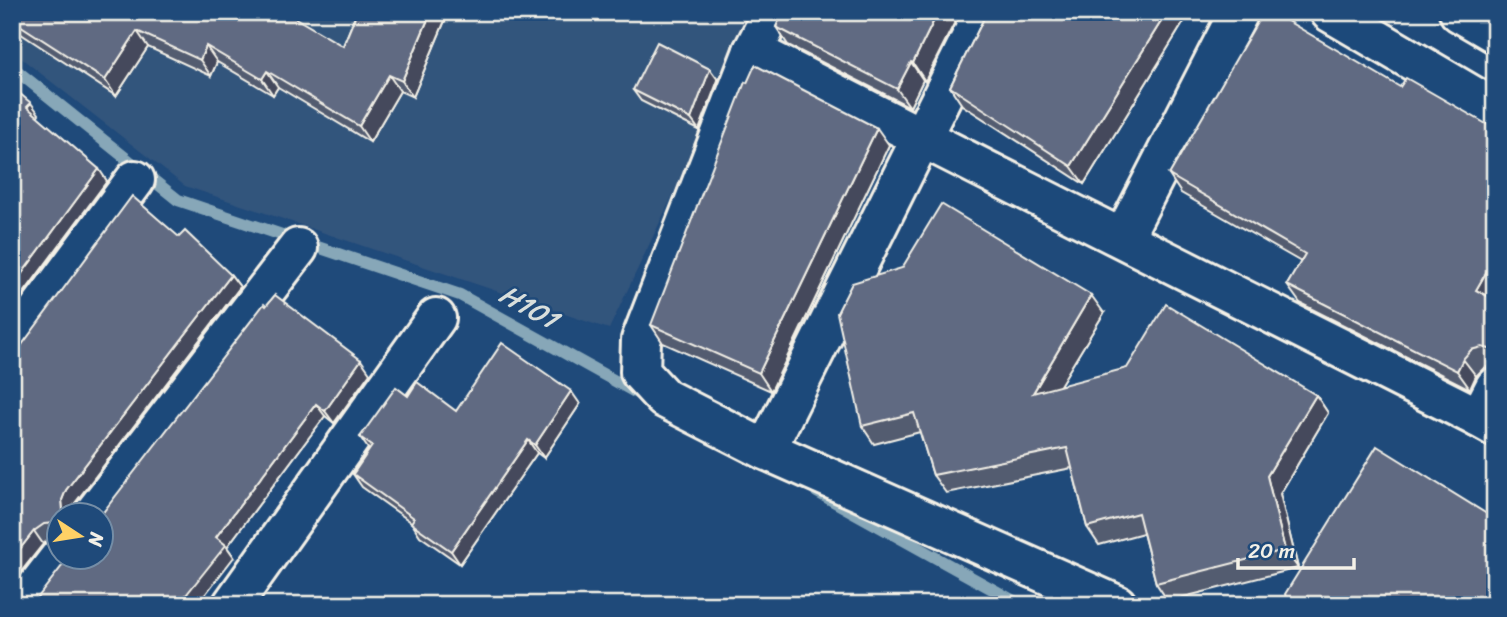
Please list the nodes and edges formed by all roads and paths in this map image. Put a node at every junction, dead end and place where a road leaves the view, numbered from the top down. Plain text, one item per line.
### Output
1 (773, 12) edge
2 (984, 12) edge
3 (1239, 12) edge
4 (1460, 12) edge
5 (1339, 15) edge
6 (1385, 26) edge
7 (1495, 33) edge
8 (753, 51) junction
9 (1495, 109) edge
10 (920, 138) junction
11 (135, 180) dead end
12 (1123, 238) junction
13 (298, 248) dead end
14 (436, 318) dead end
15 (12, 346) edge
16 (1490, 411) edge
17 (766, 450) junction
18 (103, 502) edge
19 (48, 572) edge
20 (23, 605) edge
21 (232, 605) edge
22 (1117, 605) edge

1 - 8 street
2 - 10 street
3 - 12 street
4 - 7 street
5 - 6 street
6 - 9 street
8 - 10 street
8 - 17 street
10 - 12 street
10 - 17 street
11 - 15 street
12 - 16 street
13 - 18 street
14 - 21 street
17 - 22 street
19 - 20 street

